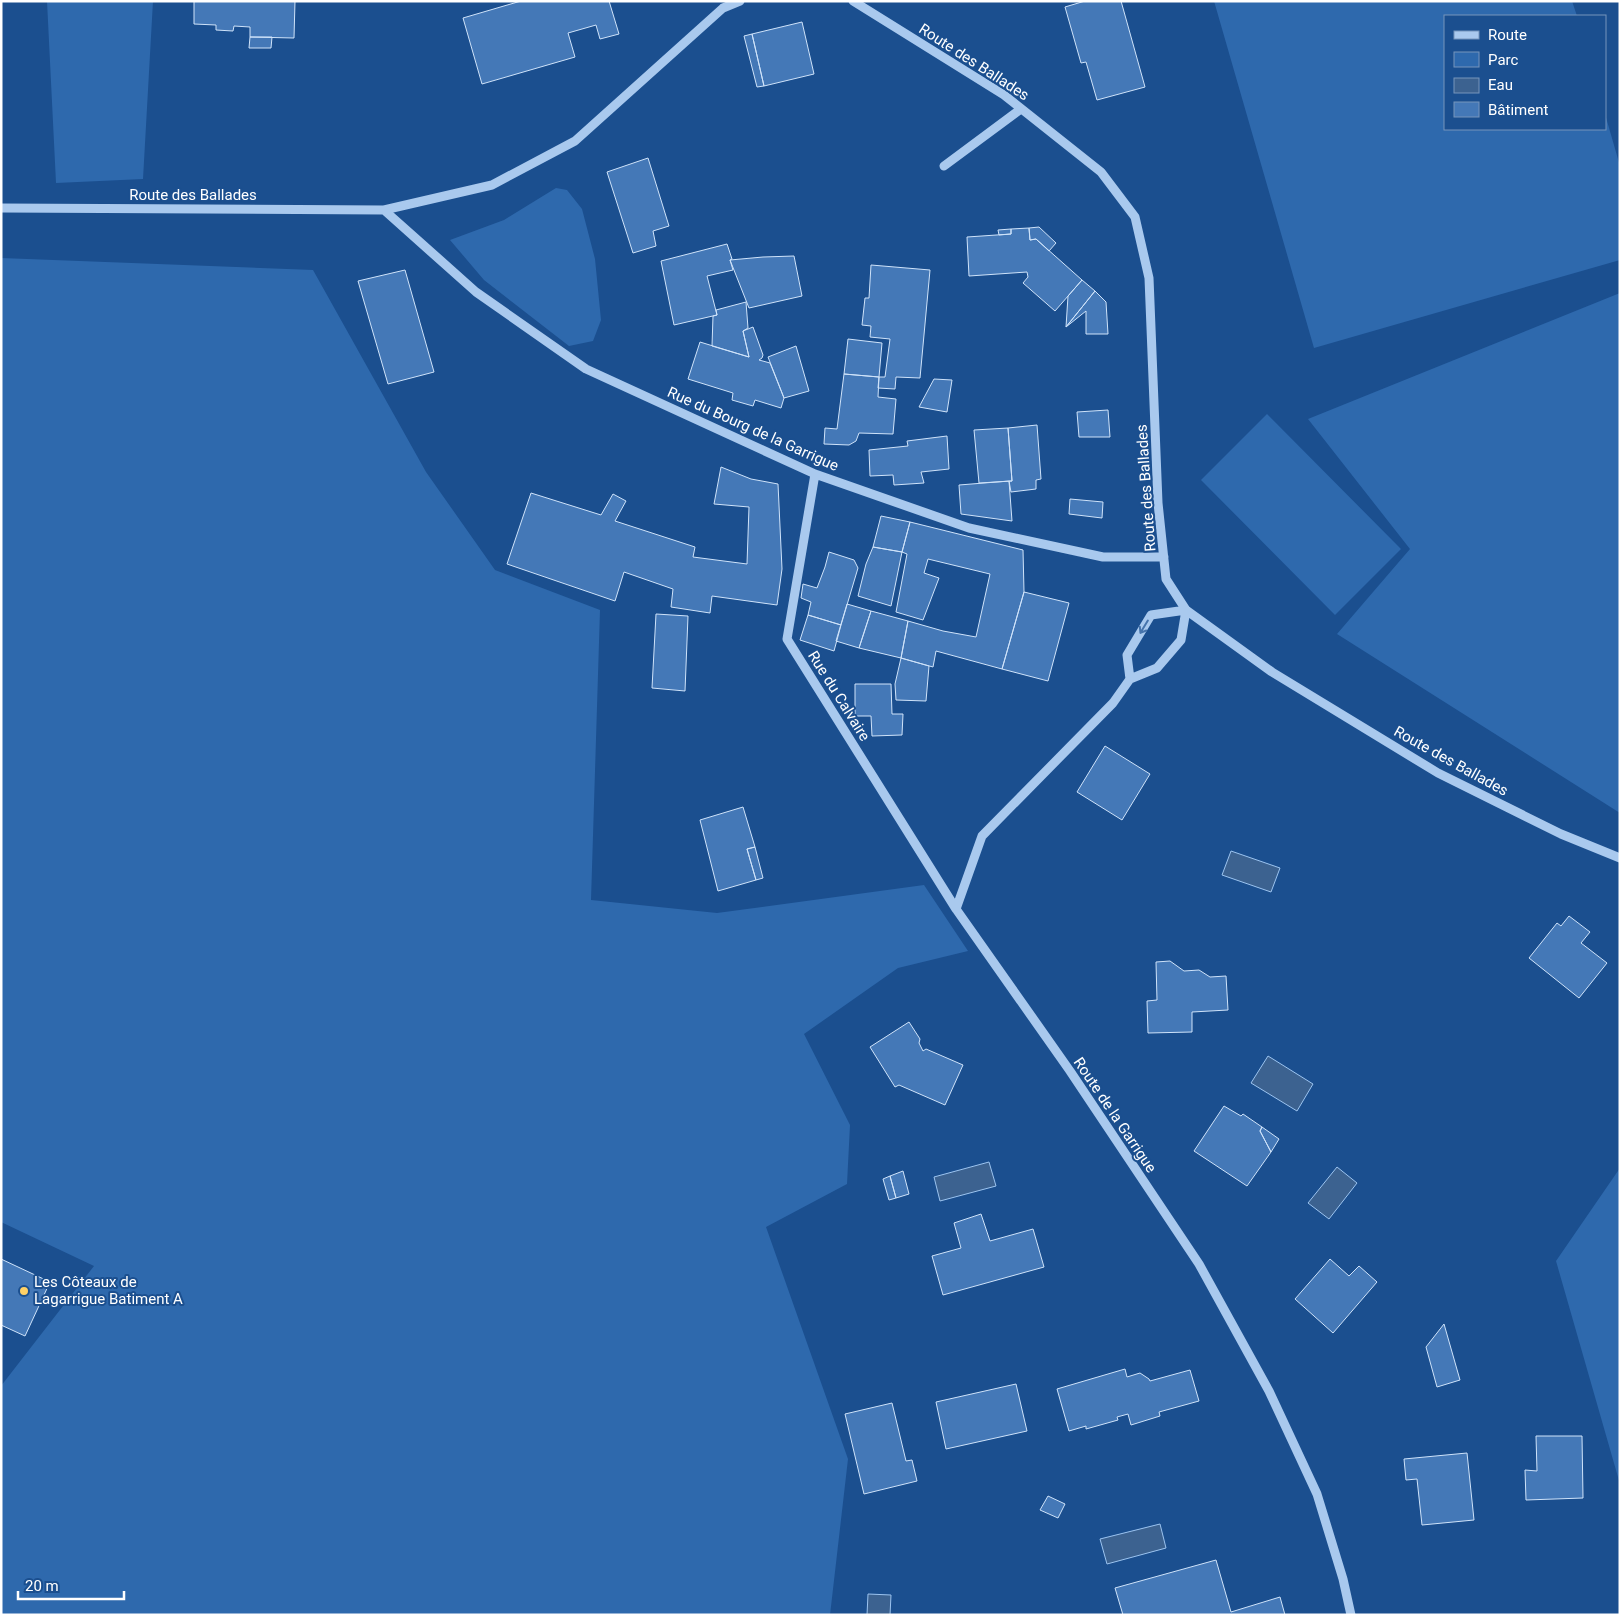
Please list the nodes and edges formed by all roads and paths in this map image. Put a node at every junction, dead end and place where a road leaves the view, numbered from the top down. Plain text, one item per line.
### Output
1 (740, 1) edge
2 (853, 1) edge
3 (1021, 109) junction
4 (944, 166) dead end
5 (1, 208) edge
6 (384, 210) junction
7 (815, 474) junction
8 (1164, 557) junction
9 (1186, 610) junction
10 (1130, 679) junction
11 (1620, 858) edge
12 (956, 909) junction
13 (1351, 1615) edge

1 - 6 street, Route des Ballades
2 - 3 street, Route des Ballades
3 - 4 street
3 - 8 street, Route des Ballades
5 - 6 street, Route des Ballades
6 - 7 street, Rue du Bourg de la Garrigue
7 - 8 street, Rue du Bourg de la Garrigue
7 - 12 street, Rue du Calvaire
8 - 9 street, Route des Ballades
9 - 10 street
9 -> 10 street
9 - 11 street, Route des Ballades
10 - 12 street
12 - 13 street, Route de la Garrigue

